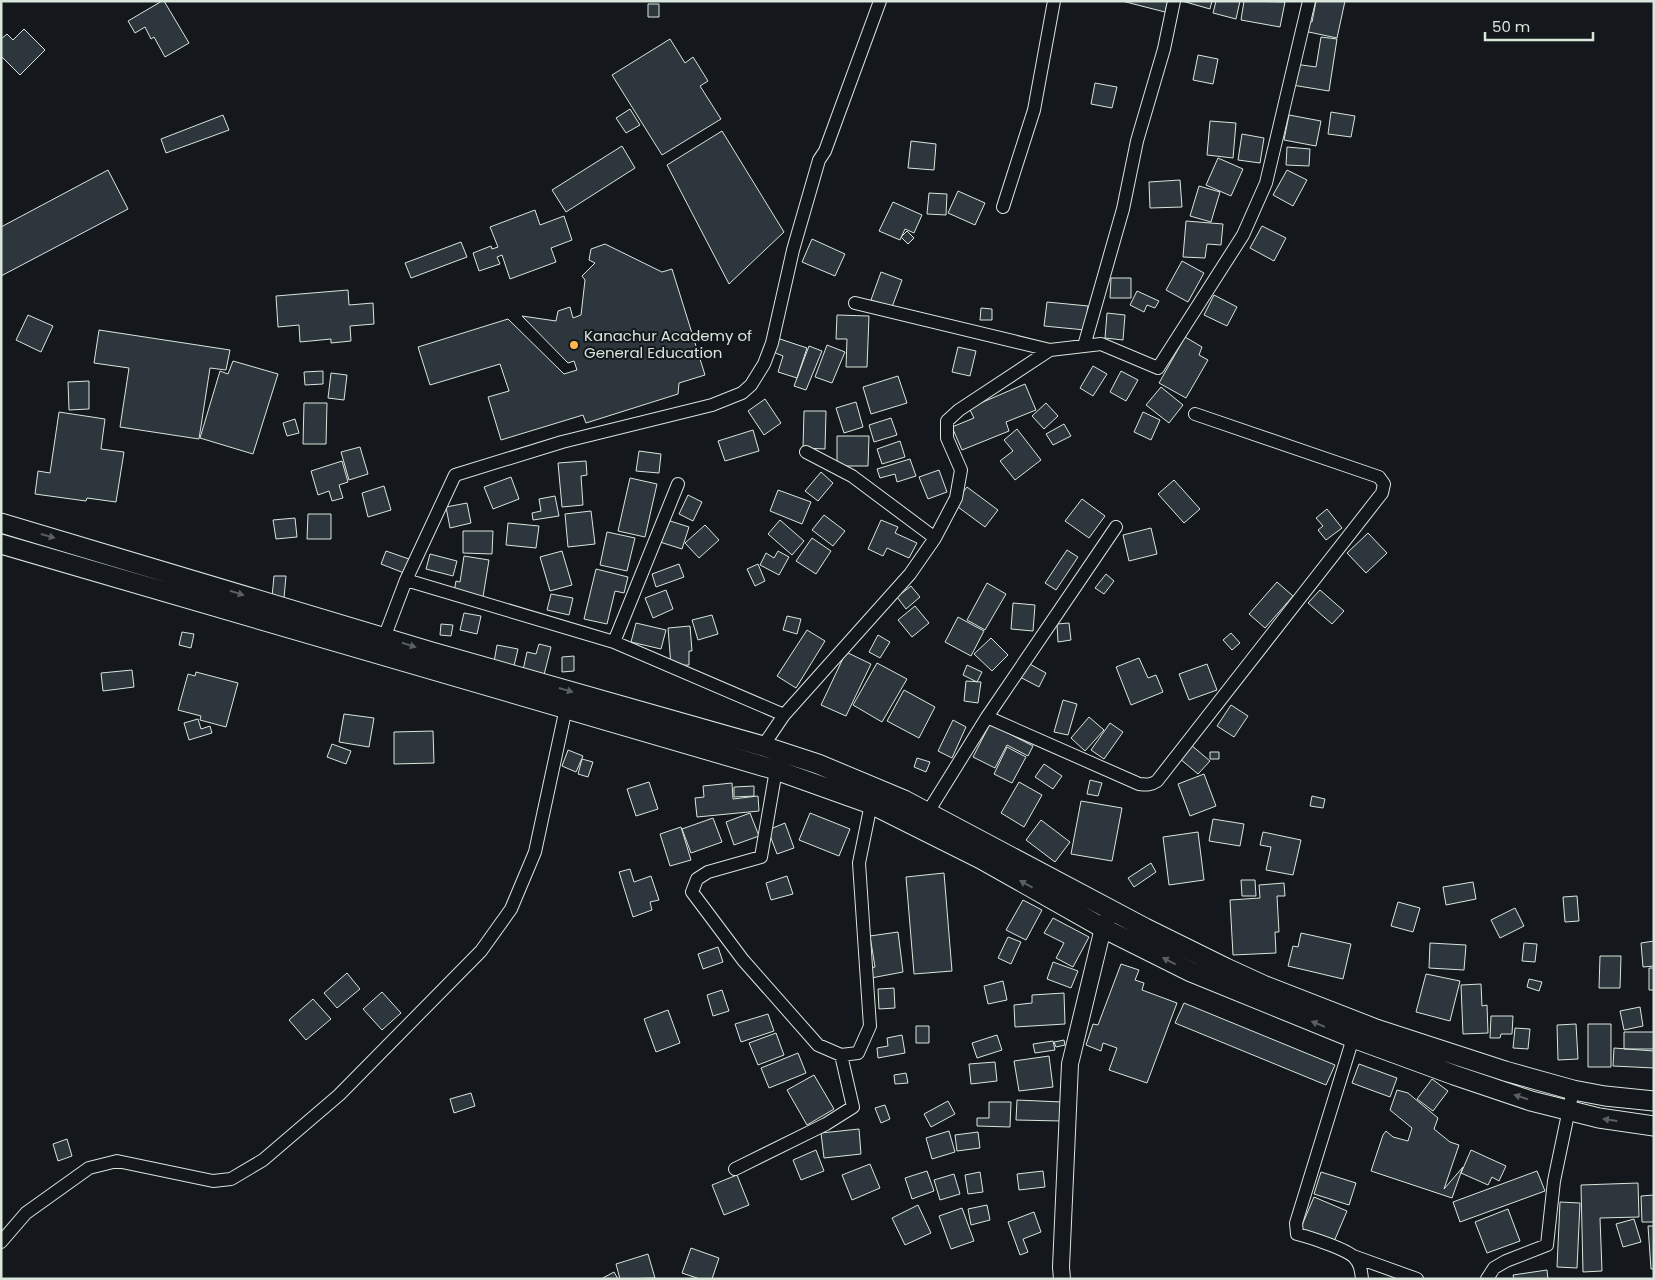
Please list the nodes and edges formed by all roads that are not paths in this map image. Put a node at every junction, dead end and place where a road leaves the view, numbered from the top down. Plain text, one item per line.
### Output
1 (880, 1) edge
2 (1054, 1) edge
3 (1174, 1) edge
4 (1309, 1) edge
5 (1003, 207) dead end
6 (855, 303) dead end
7 (1084, 346) junction
8 (1050, 350) junction
9 (1196, 414) dead end
10 (806, 452) dead end
11 (678, 484) dead end
12 (1, 523) edge
13 (1116, 527) dead end
14 (935, 538) junction
15 (1, 544) edge
16 (406, 580) junction
17 (203, 583) junction
18 (198, 601) junction
19 (384, 638) junction
20 (614, 642) junction
21 (429, 660) junction
22 (566, 708) junction
23 (784, 715) junction
24 (987, 717) junction
25 (713, 731) junction
26 (763, 746) junction
27 (707, 749) junction
28 (776, 770) junction
29 (871, 804) junction
30 (928, 812) junction
31 (1112, 910) junction
32 (1103, 928) junction
33 (1353, 1038) junction
34 (841, 1054) junction
35 (1573, 1090) junction
36 (1654, 1100) edge
37 (1567, 1111) junction
38 (1654, 1126) edge
39 (735, 1169) dead end
40 (1, 1242) edge
41 (1353, 1256) junction
42 (1062, 1279) edge
43 (1362, 1279) edge
44 (1416, 1279) edge
45 (1488, 1279) edge

1 - 16 street
2 - 5 street
3 - 7 street
4 - 7 street
6 - 8 street
7 - 8 street
8 - 14 street
9 - 24 street
10 - 14 street
11 - 20 street
12 -> 17 main road
13 - 24 street
14 - 23 street
15 - 18 main road
16 - 19 street
16 - 20 street
17 - 18 main road
17 -> 19 main road
18 - 21 main road
19 -> 21 main road
20 - 23 street
21 - 22 main road
21 -> 25 main road
22 - 27 main road
22 - 40 street
23 - 26 street
24 - 30 street
25 - 26 main road
25 - 27 main road
26 - 30 main road
27 - 28 main road
28 - 29 main road
28 - 34 street
32 -> 29 main road
29 - 34 street
30 - 31 main road
31 - 32 street
31 - 35 main road
33 -> 32 main road
32 - 42 street
37 -> 33 main road
33 - 41 street
34 - 39 street
35 - 36 main road
35 - 37 street
38 -> 37 main road
37 - 45 street
41 - 43 street
41 - 44 street

